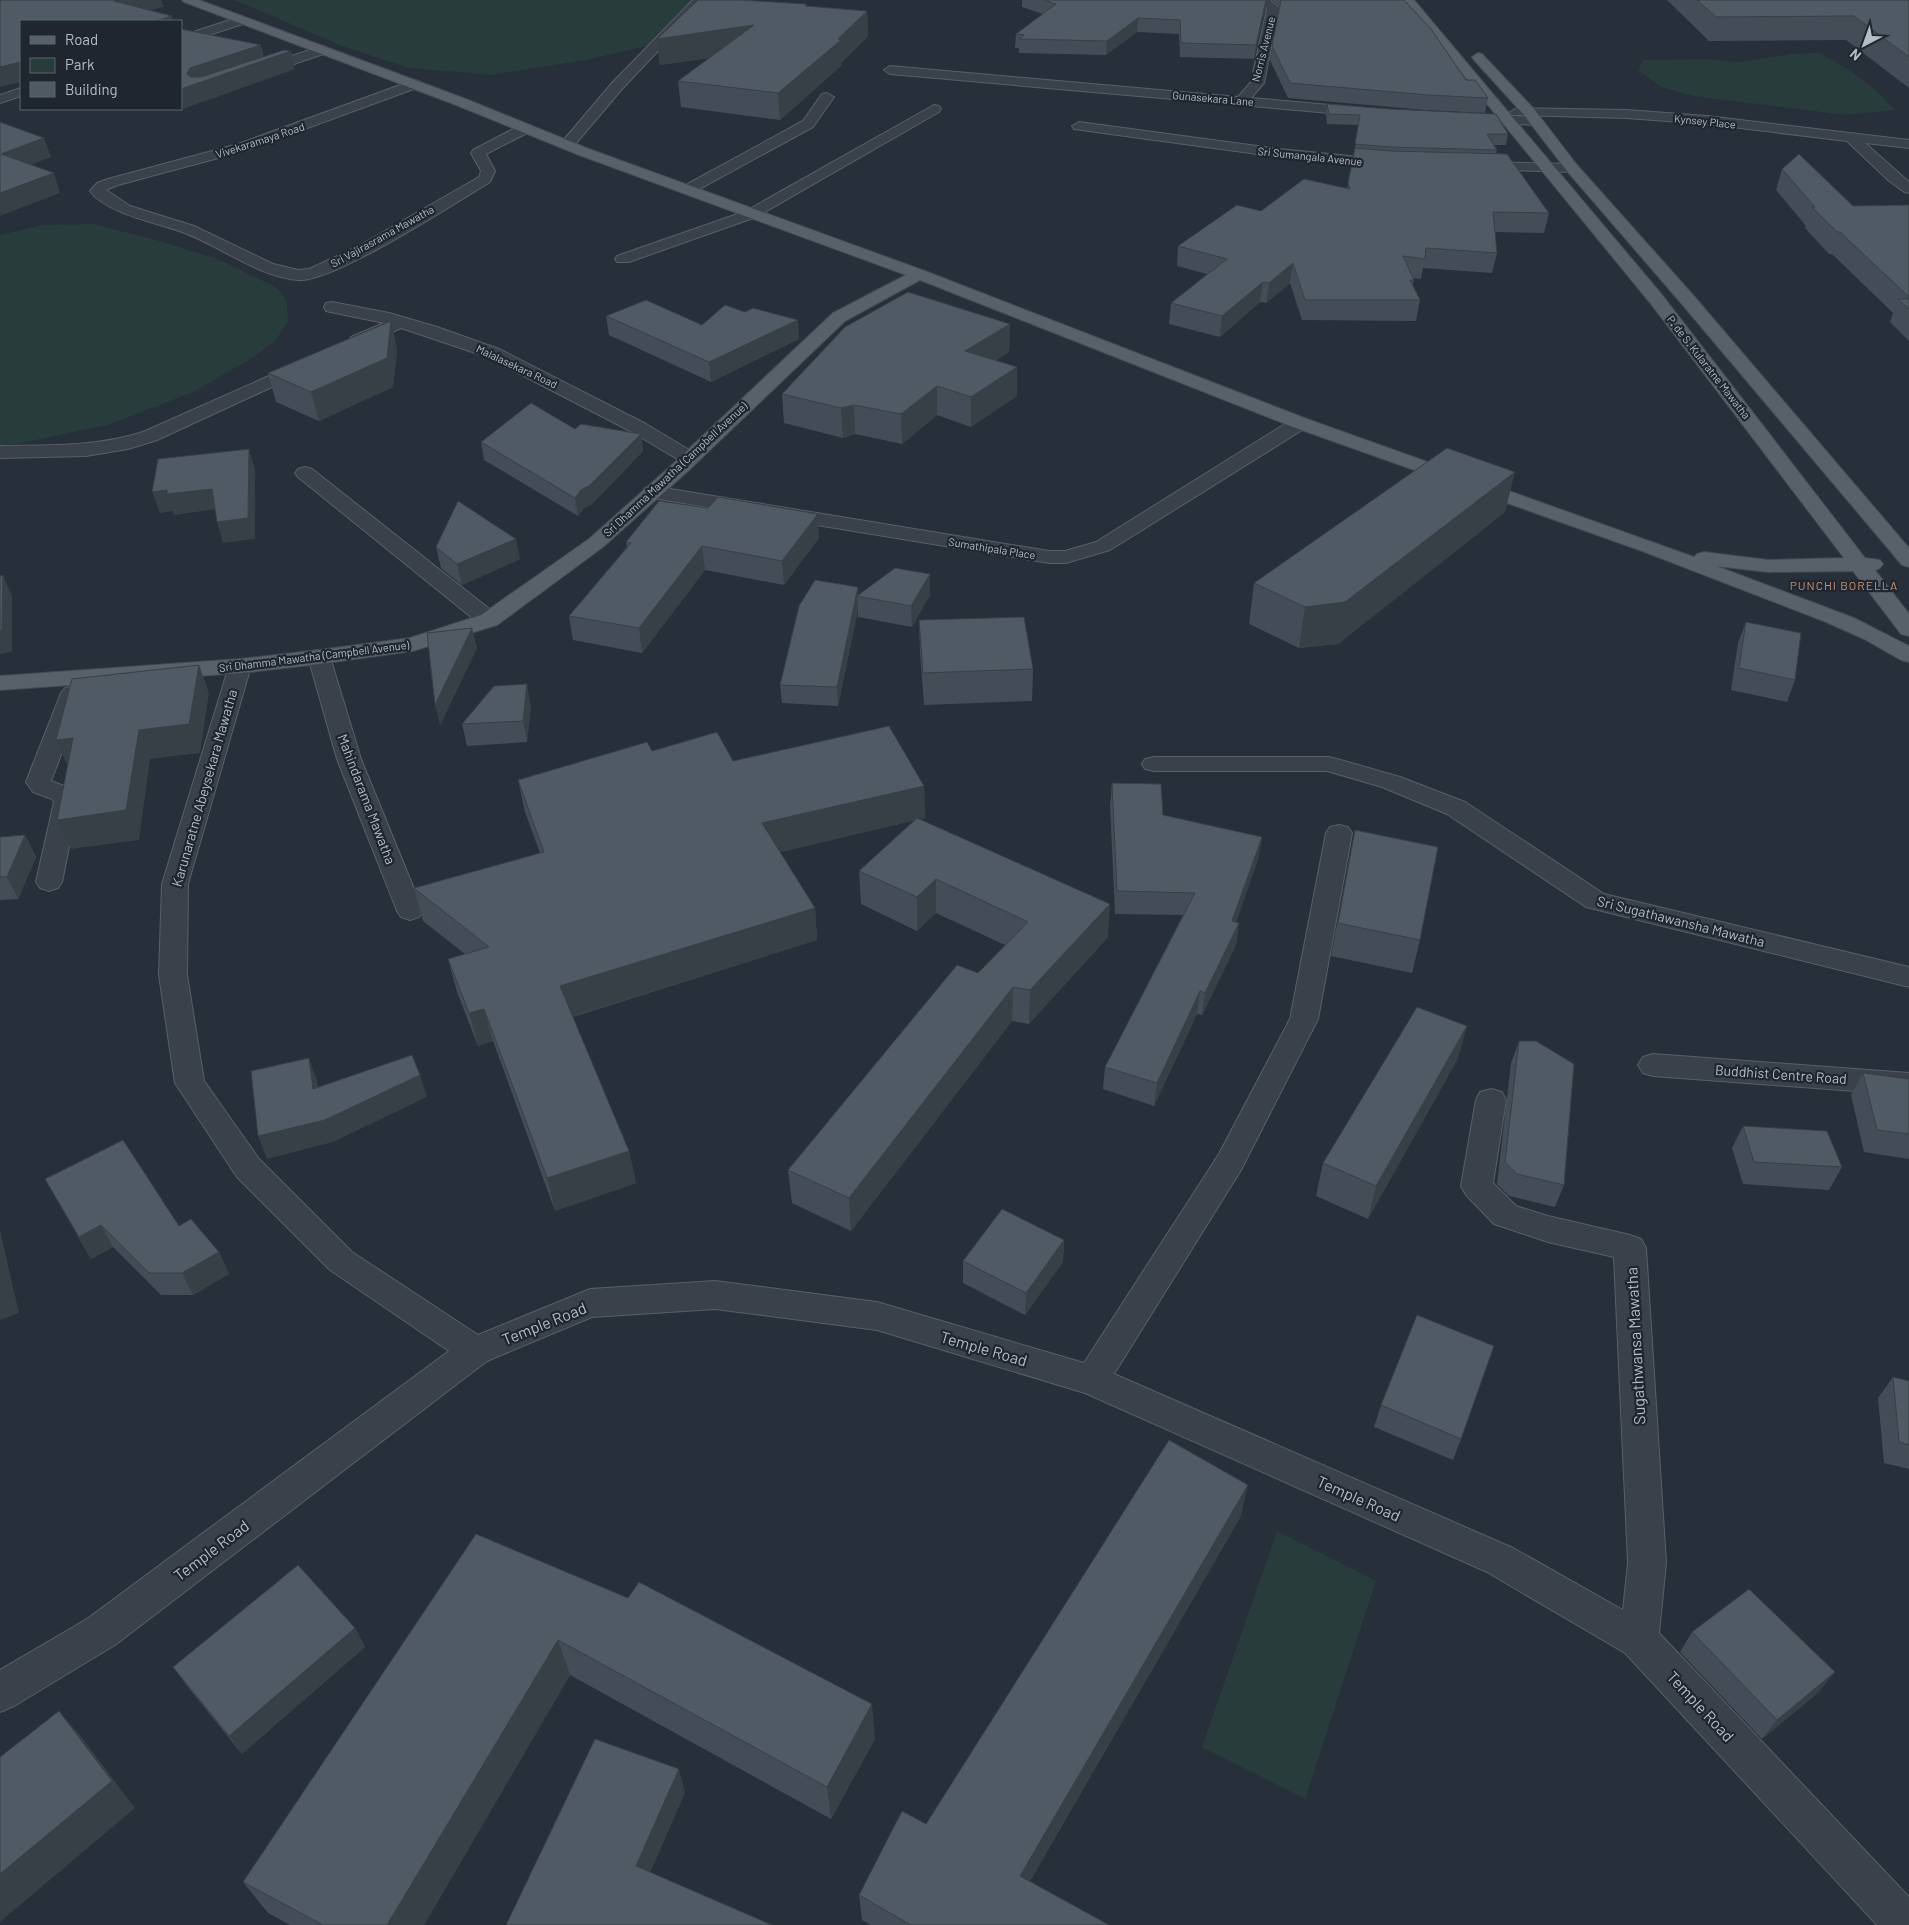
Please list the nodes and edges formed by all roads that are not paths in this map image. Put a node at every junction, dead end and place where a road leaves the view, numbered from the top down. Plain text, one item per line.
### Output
1 (188, 0) edge
2 (700, 0) edge
3 (1262, 0) edge
4 (1408, 0) edge
5 (202, 3) edge
6 (242, 20) junction
7 (182, 40) edge
8 (1467, 44) dead end
9 (322, 50) junction
10 (890, 70) dead end
11 (247, 75) edge
12 (414, 84) junction
13 (20, 92) edge
14 (828, 98) dead end
15 (0, 99) edge
16 (1242, 100) junction
17 (934, 109) dead end
18 (1374, 112) edge
19 (1504, 116) junction
20 (1450, 117) edge
21 (1533, 117) junction
22 (1079, 126) dead end
23 (526, 128) junction
24 (1852, 138) junction
25 (1909, 144) edge
26 (567, 145) junction
27 (1407, 165) edge
28 (1463, 166) edge
29 (1547, 167) junction
30 (1572, 168) junction
31 (102, 186) joint
32 (1909, 189) edge
33 (687, 190) junction
34 (751, 214) junction
35 (623, 259) dead end
36 (919, 274) junction
37 (332, 307) dead end
38 (399, 322) junction
39 (337, 350) edge
40 (319, 358) edge
41 (1300, 423) junction
42 (0, 452) edge
43 (689, 458) junction
44 (305, 473) dead end
45 (652, 492) junction
46 (1649, 547) junction
47 (1909, 563) edge
48 (1861, 564) junction
49 (1826, 614) junction
50 (1905, 618) edge
51 (489, 620) junction
52 (1909, 655) edge
53 (319, 657) junction
54 (240, 666) junction
55 (79, 677) junction
56 (0, 683) edge
57 (1154, 764) dead end
58 (1338, 834) dead end
59 (50, 882) dead end
60 (410, 911) dead end
61 (1909, 977) edge
62 (1653, 1064) dead end
63 (1909, 1084) edge
64 (1492, 1100) dead end
65 (475, 1351) junction
66 (1092, 1380) junction
67 (1639, 1640) junction
68 (0, 1692) edge
69 (1906, 1925) edge

1 - 5 main road
2 - 26 street
3 - 16 street, Norris Avenue
4 - 19 main road, P. de S. Kularatne Mawatha
5 - 6 main road
6 - 7 street
6 - 9 main road
8 - 21 main road, P. de S. Kularatne Mawatha
9 - 11 street
9 - 12 main road
10 - 16 street, Gunasekara Lane
12 - 23 main road
12 - 31 street, Vivekaramaya Road
13 - 15 street
14 - 33 street
16 - 18 street, Gunasekara Lane
17 - 34 street
19 - 20 street
19 - 21 street, Kynsey Place
19 - 29 main road, P. de S. Kularatne Mawatha
21 - 24 street, Kynsey Place
21 - 30 main road, P. de S. Kularatne Mawatha
22 - 27 street, Sri Sumangala Avenue
23 - 26 main road
23 - 31 street, Sri Vajirasrama Mawatha
24 - 25 street, Kynsey Place
24 - 32 street
26 - 33 main road
28 - 29 street
29 - 30 street
29 - 48 main road, P. de S. Kularatne Mawatha
30 - 47 main road, P. de S. Kularatne Mawatha
33 - 34 main road
34 - 35 street
34 - 36 main road
36 - 41 main road
36 - 43 main road, Sri Dhamma Mawatha (Campbell Avenue)
37 - 38 street, Malalasekara Road
38 - 39 street
38 - 43 street, Malalasekara Road
40 - 42 street
41 - 45 street, Sumathipala Place
41 - 46 main road
43 - 45 main road, Sri Dhamma Mawatha (Campbell Avenue)
44 - 51 street
45 - 51 main road, Sri Dhamma Mawatha (Campbell Avenue)
46 - 48 main road
46 - 49 main road
47 - 48 main road
48 - 50 main road, P. de S. Kularatne Mawatha
49 - 50 main road
49 - 52 main road
51 - 53 main road, Sri Dhamma Mawatha (Campbell Avenue)
53 - 54 main road, Sri Dhamma Mawatha (Campbell Avenue)
53 - 60 street, Mahindarama Mawatha
54 - 55 main road, Sri Dhamma Mawatha (Campbell Avenue)
54 - 65 street, Karunaratne Abeysekara Mawatha
55 - 56 main road, Sri Dhamma Mawatha (Campbell Avenue)
55 - 59 street
57 - 61 street, Sri Sugathawansha Mawatha
58 - 66 street
62 - 63 street, Buddhist Centre Road
64 - 67 street, Sugathwansa Mawatha
65 - 66 street, Temple Road
65 - 68 street, Temple Road
66 - 67 street, Temple Road
67 - 69 street, Temple Road

